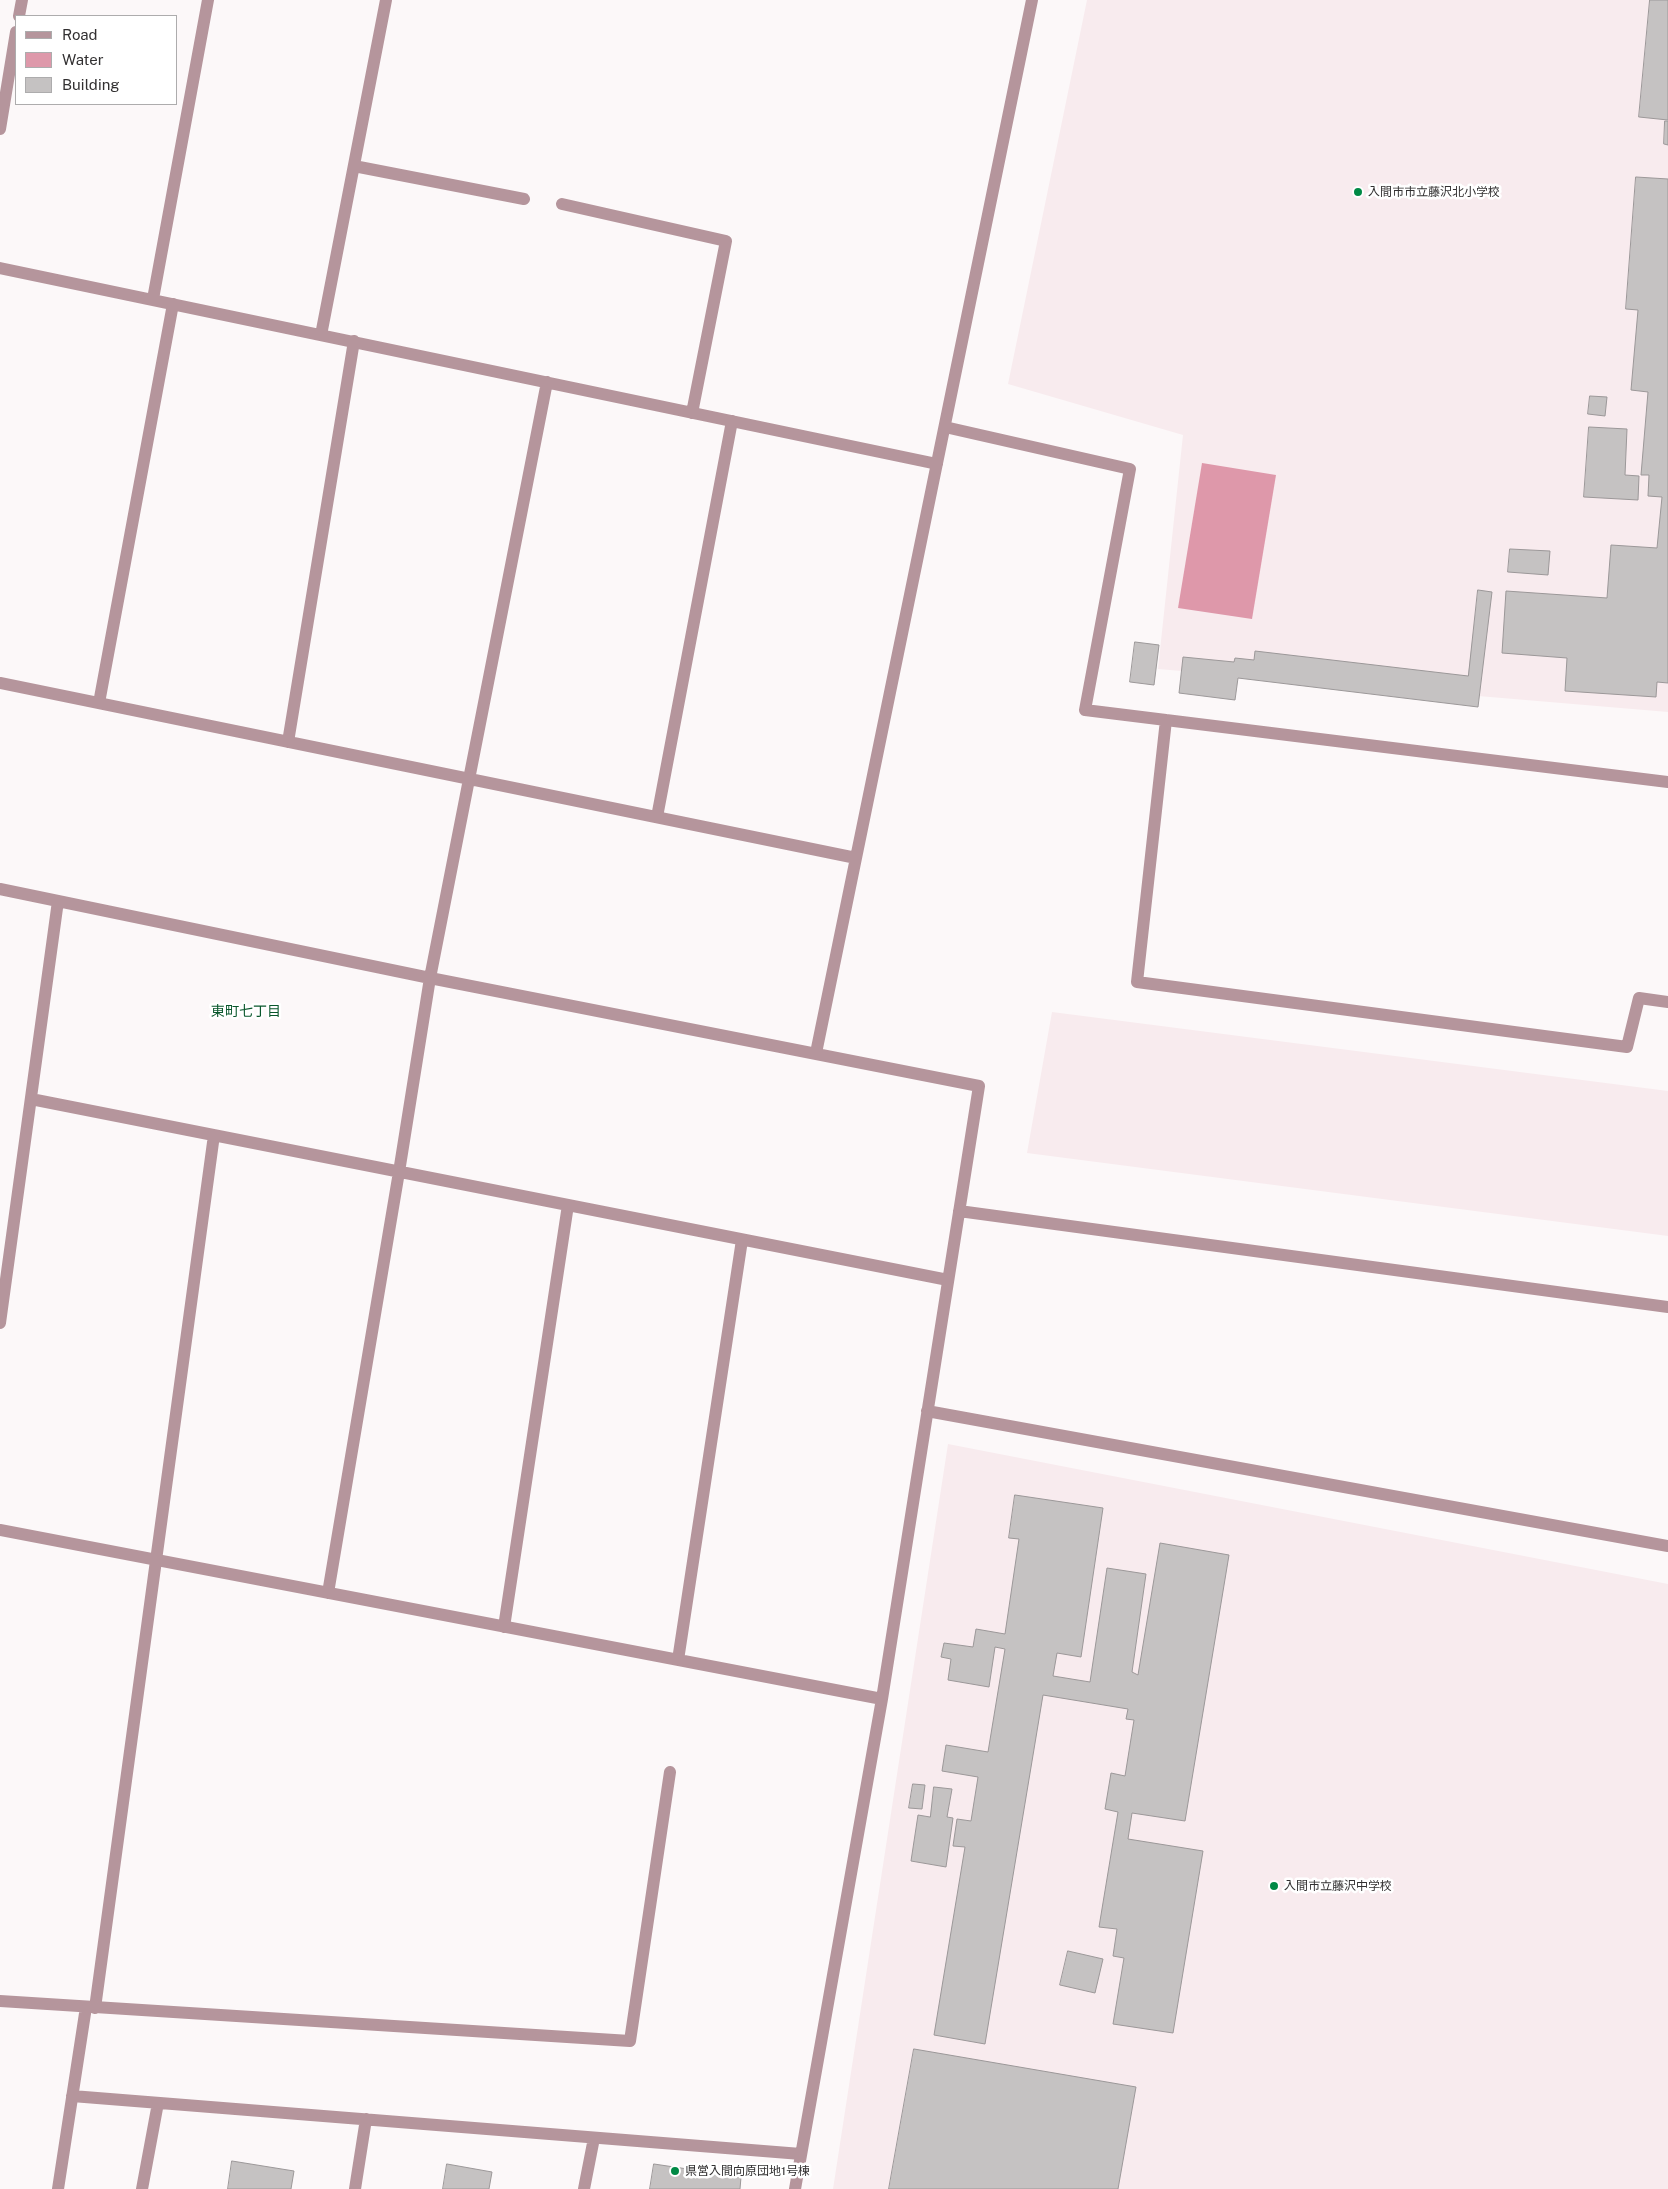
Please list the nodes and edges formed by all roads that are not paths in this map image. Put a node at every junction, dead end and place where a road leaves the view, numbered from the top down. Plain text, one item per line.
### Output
1 (22, 0) edge
2 (208, 0) edge
3 (386, 0) edge
4 (1032, 0) edge
5 (19, 15) edge
6 (15, 38) edge
7 (0, 129) edge
8 (354, 166) junction
9 (524, 199) dead end
10 (562, 204) dead end
11 (0, 268) edge
12 (153, 299) junction
13 (174, 304) junction
14 (321, 335) junction
15 (354, 342) junction
16 (547, 382) junction
17 (692, 412) junction
18 (732, 421) junction
19 (945, 427) junction
20 (937, 464) junction
21 (0, 683) edge
22 (99, 703) junction
23 (1166, 720) junction
24 (288, 742) junction
25 (470, 779) junction
26 (1668, 782) edge
27 (657, 817) junction
28 (856, 858) junction
29 (0, 889) edge
30 (58, 901) junction
31 (430, 978) junction
32 (1668, 1002) edge
33 (816, 1053) junction
34 (31, 1099) junction
35 (214, 1135) junction
36 (399, 1172) junction
37 (568, 1205) junction
38 (959, 1211) junction
39 (742, 1240) junction
40 (948, 1280) junction
41 (1668, 1307) edge
42 (0, 1323) edge
43 (928, 1410) junction
44 (0, 1530) edge
45 (1668, 1546) edge
46 (156, 1560) junction
47 (328, 1593) junction
48 (504, 1627) junction
49 (678, 1660) junction
50 (882, 1699) junction
51 (670, 1772) dead end
52 (0, 2001) edge
53 (90, 2007) junction
54 (72, 2096) junction
55 (158, 2103) junction
56 (366, 2119) junction
57 (594, 2138) junction
58 (802, 2154) junction
59 (58, 2189) edge
60 (142, 2189) edge
61 (355, 2189) edge
62 (584, 2189) edge
63 (795, 2189) edge

1 - 5 street
2 - 12 street
3 - 8 street
4 - 19 street
6 - 7 street
8 - 9 street
8 - 14 street
10 - 17 street
11 - 12 street
12 - 13 street
13 - 14 street
13 - 22 street
14 - 15 street
15 - 16 street
15 - 24 street
16 - 17 street
16 - 25 street
17 - 18 street
18 - 20 street
18 - 27 street
19 - 20 street
19 - 23 street
20 - 28 street
21 - 22 street
22 - 24 street
23 - 26 street
23 - 32 street
24 - 25 street
25 - 27 street
25 - 31 street
27 - 28 street
28 - 33 street
29 - 30 street
30 - 31 street
30 - 34 street
31 - 33 street
31 - 36 street
33 - 38 street
34 - 35 street
34 - 42 street
35 - 36 street
35 - 46 street
36 - 37 street
36 - 47 street
37 - 39 street
37 - 48 street
38 - 40 street
38 - 41 street
39 - 40 street
39 - 49 street
40 - 43 street
43 - 45 street
43 - 50 street
44 - 46 street
46 - 47 street
46 - 53 street
47 - 48 street
48 - 49 street
49 - 50 street
50 - 58 street
51 - 53 street
52 - 53 street
53 - 54 street
54 - 55 street
54 - 59 street
55 - 56 street
55 - 60 street
56 - 57 street
56 - 61 street
57 - 58 street
57 - 62 street
58 - 63 street

